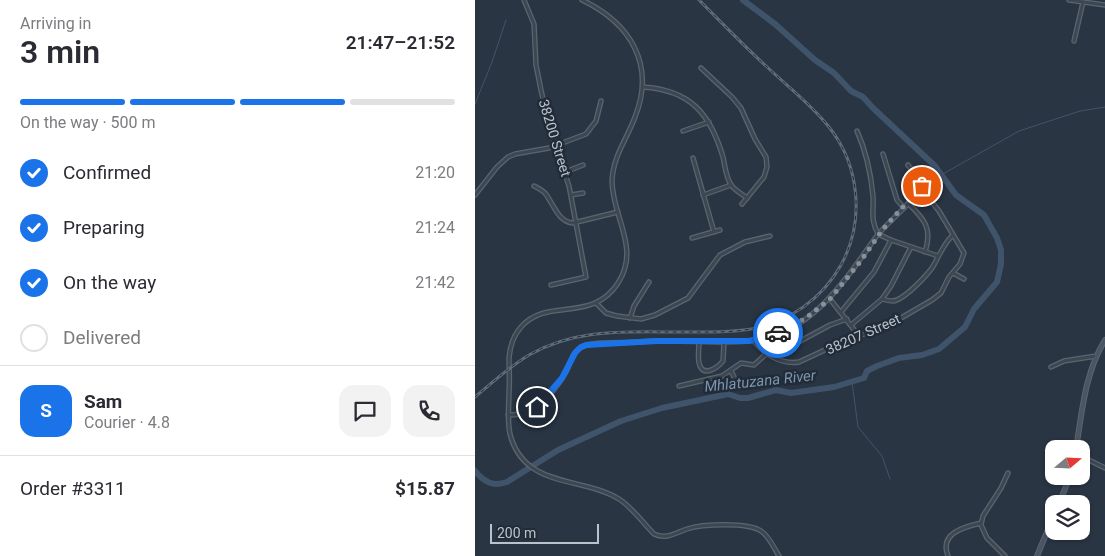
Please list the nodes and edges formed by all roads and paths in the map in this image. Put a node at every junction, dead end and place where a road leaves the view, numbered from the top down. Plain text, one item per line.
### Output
1 (524, 0) edge
2 (582, 0) edge
3 (1069, 0) edge
4 (1083, 2) junction
5 (1105, 4) edge
6 (1073, 41) dead end
7 (701, 68) dead end
8 (643, 87) junction
9 (601, 101) dead end
10 (709, 122) junction
11 (683, 131) dead end
12 (857, 131) dead end
13 (556, 145) junction
14 (883, 154) dead end
15 (693, 158) dead end
16 (583, 165) dead end
17 (908, 165) dead end
18 (565, 172) junction
19 (731, 185) junction
20 (534, 186) dead end
21 (919, 191) junction
22 (583, 193) dead end
23 (571, 194) junction
24 (703, 194) junction
25 (475, 195) edge
26 (747, 198) junction
27 (908, 203) junction
28 (743, 204) dead end
29 (904, 208) junction
30 (618, 212) junction
31 (576, 222) junction
32 (720, 230) dead end
33 (714, 232) junction
34 (878, 234) junction
35 (953, 235) junction
36 (770, 236) dead end
37 (692, 238) dead end
38 (891, 240) junction
39 (911, 247) junction
40 (925, 252) junction
41 (938, 256) junction
42 (953, 273) junction
43 (964, 279) dead end
44 (649, 282) dead end
45 (551, 286) dead end
46 (830, 299) junction
47 (882, 299) junction
48 (596, 303) junction
49 (841, 312) junction
50 (630, 318) junction
51 (847, 319) junction
52 (851, 325) junction
53 (859, 336) junction
54 (753, 340) junction
55 (1105, 340) edge
56 (699, 342) junction
57 (724, 342) junction
58 (788, 346) dead end
59 (766, 354) junction
60 (1096, 356) junction
61 (1051, 367) dead end
62 (731, 371) junction
63 (737, 385) dead end
64 (679, 386) dead end
65 (509, 415) junction
66 (1078, 440) edge
67 (1090, 460) edge
68 (1105, 468) edge
69 (1008, 473) dead end
70 (981, 522) junction
71 (1045, 537) edge
72 (779, 556) edge
73 (948, 556) edge
74 (1003, 556) edge
75 (1037, 556) edge

1 - 13 street, 38200 Street
2 - 8 street
3 - 4 street
4 - 5 street
4 - 6 street
7 - 26 street
8 - 10 street
8 - 30 street
9 - 13 street
10 - 11 street
10 - 19 street
12 - 34 street
13 - 18 street, 38200 Street
13 - 25 street
14 - 29 street
15 - 24 street
16 - 18 street
17 - 21 street
18 - 23 street, 38200 Street
19 - 24 street
19 - 26 street
20 - 31 street
21 - 27 street
21 - 35 street, 38207 Street
22 - 23 street
23 - 31 street, 38200 Street
24 - 33 street
26 - 28 street
27 - 29 street
27 - 40 street
29 - 34 street
30 - 31 street
30 - 48 street
31 - 45 street, 38200 Street
32 - 33 street
33 - 37 street
34 - 38 street
34 - 46 street
35 - 41 street
35 - 42 street, 38207 Street
36 - 50 street
38 - 39 street
38 - 49 street
39 - 40 street
39 - 47 street
40 - 41 street
41 - 47 street
42 - 43 street
42 - 53 street, 38207 Street
44 - 50 street
46 - 49 street
46 - 54 street
47 - 52 street
48 - 50 street
48 - 65 street
49 - 51 street
51 - 52 street
51 - 58 street
52 - 53 street
53 - 59 street, 38207 Street
54 - 57 street
54 - 59 street
55 - 60 main road
56 - 57 street
56 - 57 street
56 - 65 street
59 - 62 street
60 - 61 street
60 - 66 main road
62 - 63 street
62 - 64 street
65 - 72 street
67 - 68 street
69 - 70 street
70 - 73 street
70 - 74 street
71 - 75 main road

